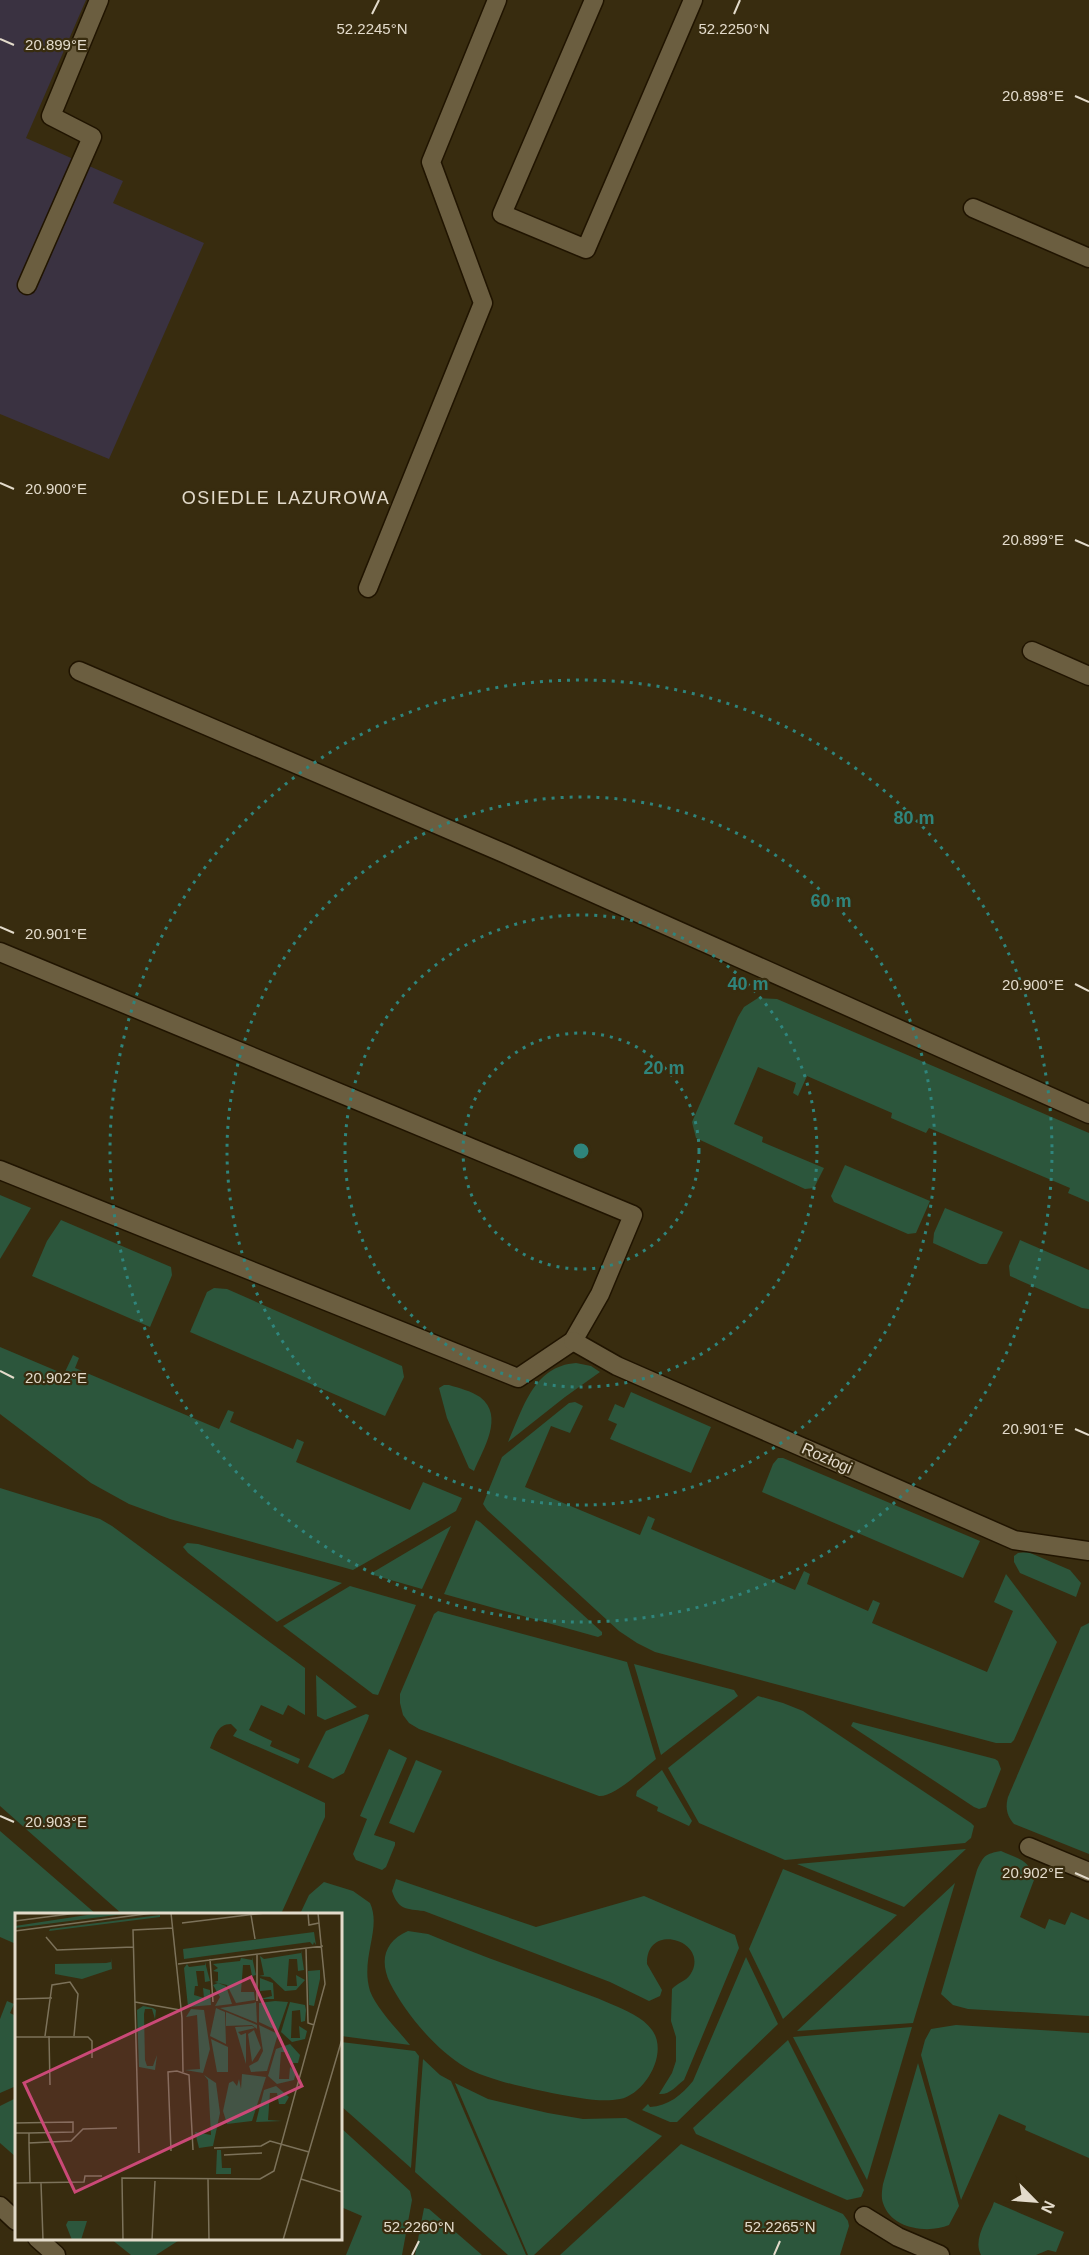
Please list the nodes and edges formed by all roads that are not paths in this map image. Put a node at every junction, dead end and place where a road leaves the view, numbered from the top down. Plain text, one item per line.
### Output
1 (99, 0) edge
2 (496, 0) edge
3 (594, 0) edge
4 (693, 0) edge
5 (973, 208) dead end
6 (1089, 258) edge
7 (27, 285) dead end
8 (368, 588) dead end
9 (1032, 651) dead end
10 (79, 671) dead end
11 (1089, 676) edge
12 (0, 952) edge
13 (1089, 1114) edge
14 (0, 1170) edge
15 (573, 1341) junction
16 (1088, 1548) edge
17 (1029, 1847) dead end
18 (1089, 1872) edge
19 (0, 2206) edge
20 (864, 2216) dead end
21 (15, 2219) edge
22 (39, 2240) edge
23 (56, 2255) edge
24 (940, 2255) edge

1 - 7 street
2 - 8 street
3 - 4 street
5 - 6 street
9 - 11 street
10 - 13 street
12 - 15 street
14 - 15 street
15 - 16 street, Rozłogi
17 - 18 street
19 - 21 street
20 - 24 street
22 - 23 street

